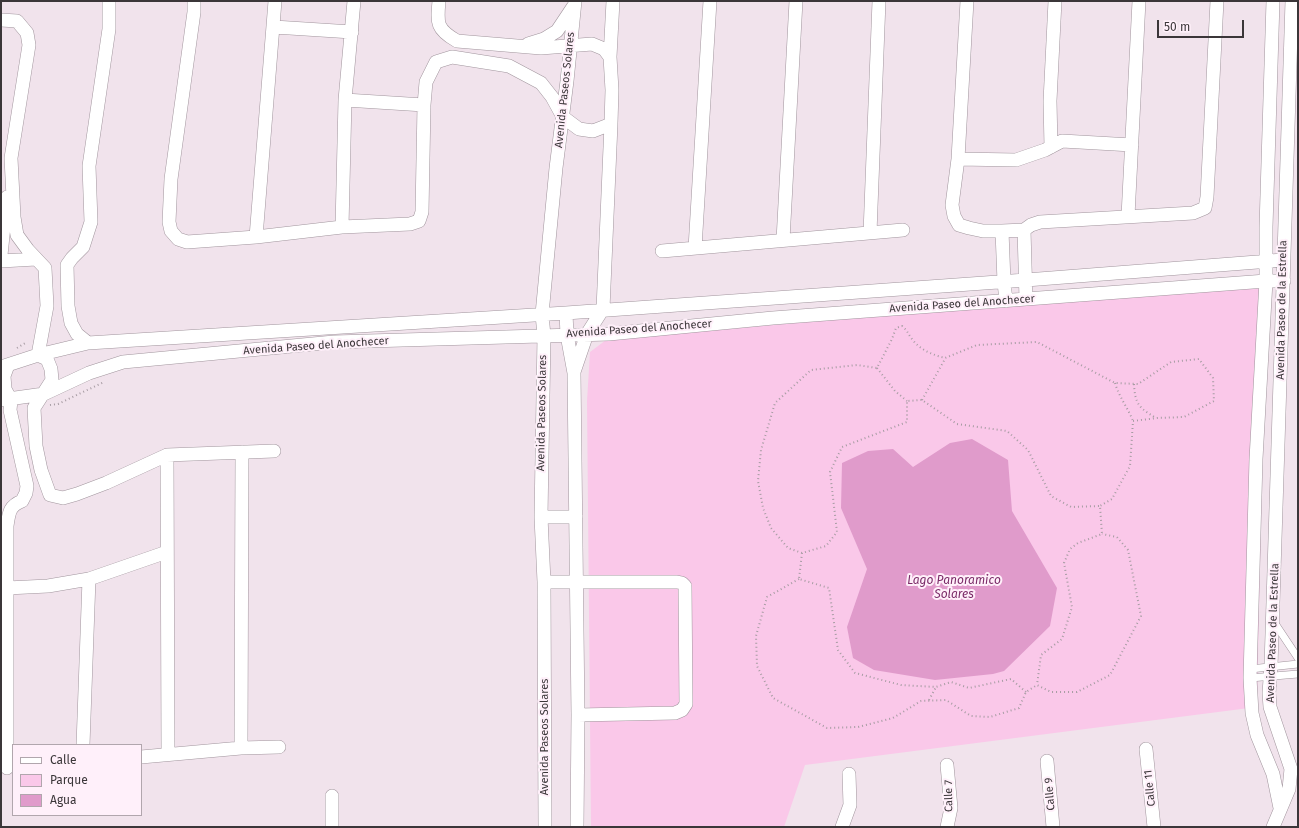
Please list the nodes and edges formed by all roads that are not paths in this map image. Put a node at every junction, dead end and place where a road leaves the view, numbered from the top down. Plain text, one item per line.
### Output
1 (109, 1) edge
2 (194, 1) edge
3 (275, 1) edge
4 (354, 1) edge
5 (439, 1) edge
6 (613, 1) edge
7 (710, 1) edge
8 (796, 1) edge
9 (879, 1) edge
10 (967, 1) edge
11 (1054, 1) edge
12 (1139, 1) edge
13 (1217, 1) edge
14 (1273, 1) edge
15 (1292, 1) edge
16 (574, 3) edge
17 (1, 20) edge
18 (274, 27) junction
19 (352, 32) junction
20 (521, 46) junction
21 (570, 46) junction
22 (610, 57) junction
23 (345, 100) junction
24 (424, 105) junction
25 (562, 116) junction
26 (611, 124) junction
27 (1132, 145) junction
28 (1051, 146) junction
29 (11, 158) junction
30 (958, 159) junction
31 (1128, 216) junction
32 (342, 227) junction
33 (903, 230) dead end
34 (1024, 230) junction
35 (1002, 231) junction
36 (870, 233) junction
37 (256, 237) junction
38 (783, 240) junction
39 (694, 248) junction
40 (662, 251) dead end
41 (1, 255) edge
42 (1283, 260) junction
43 (1, 261) edge
44 (1266, 261) junction
45 (40, 263) junction
46 (67, 265) junction
47 (1026, 280) junction
48 (1266, 281) junction
49 (1284, 281) junction
50 (1004, 282) junction
51 (1026, 299) junction
52 (1006, 301) junction
53 (604, 309) junction
54 (566, 313) junction
55 (542, 314) junction
56 (587, 334) junction
57 (567, 335) junction
58 (544, 336) junction
59 (88, 343) junction
60 (38, 355) junction
61 (5, 366) edge
62 (574, 373) junction
63 (44, 394) junction
64 (6, 400) edge
65 (36, 446) junction
66 (19, 451) junction
67 (274, 451) dead end
68 (242, 452) junction
69 (167, 455) junction
70 (6, 508) edge
71 (541, 517) junction
72 (576, 517) junction
73 (167, 552) junction
74 (89, 579) junction
75 (544, 582) junction
76 (576, 582) junction
77 (7, 588) junction
78 (1273, 621) junction
79 (1298, 658) edge
80 (1298, 664) edge
81 (1271, 671) junction
82 (1250, 673) junction
83 (1298, 674) edge
84 (578, 715) junction
85 (83, 744) edge
86 (279, 747) dead end
87 (241, 748) junction
88 (1146, 749) dead end
89 (168, 754) junction
90 (142, 757) edge
91 (1047, 761) dead end
92 (947, 765) dead end
93 (7, 768) edge
94 (849, 774) dead end
95 (332, 796) dead end
96 (1280, 808) junction
97 (332, 827) edge
98 (545, 827) edge
99 (577, 827) edge
100 (842, 827) edge
101 (947, 827) edge
102 (1053, 827) edge
103 (1154, 827) edge
104 (1273, 827) edge

1 - 46 street
2 - 37 street
3 - 18 street
4 - 19 street
5 - 20 street
6 - 22 street
7 - 39 street
8 - 38 street
9 - 36 street
10 - 30 street
11 - 28 street
12 - 27 street
13 - 31 street
14 - 44 street, Avenida Paseo de la Estrella
15 - 42 street, Avenida Paseo de la Estrella
16 - 20 street
16 - 21 street, Avenida Paseos Solares
17 - 29 street
18 - 19 street
18 - 37 street
19 - 23 street
20 - 21 street
21 - 22 street
21 - 25 street, Avenida Paseos Solares
22 - 26 street
23 - 24 street
23 - 32 street
24 - 25 street
24 - 32 street
25 - 26 street
25 - 55 street, Avenida Paseos Solares
26 - 53 street
27 - 28 street
27 - 31 street
28 - 30 street
29 - 41 street
29 - 45 street
30 - 35 street
31 - 34 street
32 - 37 street
33 - 36 street
34 - 35 street
34 - 47 street
35 - 50 street
36 - 38 street
38 - 39 street
39 - 40 street
42 - 44 street, Avenida Paseo del Anochecer
42 - 49 street, Avenida Paseo de la Estrella
43 - 45 street
44 - 47 street, Avenida Paseo del Anochecer
44 - 48 street, Avenida Paseo de la Estrella
45 - 46 street
45 - 60 street
46 - 59 street
47 - 50 street, Avenida Paseo del Anochecer
47 - 51 street
48 - 49 street, Avenida Paseo del Anochecer
48 - 51 street, Avenida Paseo del Anochecer
48 - 82 street, Avenida Paseo de la Estrella
49 - 78 street, Avenida Paseo de la Estrella
50 - 52 street
50 - 53 street, Avenida Paseo del Anochecer
51 - 52 street, Avenida Paseo del Anochecer
52 - 56 street, Avenida Paseo del Anochecer
53 - 54 street, Avenida Paseo del Anochecer
53 - 56 street
54 - 55 street, Avenida Paseo del Anochecer
54 - 57 street
55 - 58 street, Avenida Paseos Solares
55 - 59 street, Avenida Paseo del Anochecer
56 - 57 street, Avenida Paseo del Anochecer
56 - 62 street
57 - 58 street, Avenida Paseo del Anochecer
57 - 62 street
58 - 63 street, Avenida Paseo del Anochecer
58 - 71 street, Avenida Paseos Solares
59 - 60 street, Avenida Paseo del Anochecer
60 - 61 street, Avenida Paseo del Anochecer
60 - 63 street
61 - 64 street
62 - 72 street
63 - 64 street, Avenida Paseo del Anochecer
63 - 65 street
64 - 66 street
65 - 66 street
65 - 69 street
66 - 70 street
67 - 68 street
68 - 69 street
68 - 87 street
69 - 73 street
70 - 77 street
71 - 72 street
71 - 75 street, Avenida Paseos Solares
72 - 76 street
73 - 74 street
73 - 89 street
74 - 77 street
74 - 85 street
75 - 76 street
75 - 98 street, Avenida Paseos Solares
76 - 84 street
76 - 84 street
77 - 93 street
78 - 79 lane
78 - 81 street, Avenida Paseo de la Estrella
80 - 81 lane
81 - 82 lane
81 - 83 lane
81 - 96 street, Avenida Paseo de la Estrella
82 - 96 street, Avenida Paseo de la Estrella
84 - 99 street
86 - 87 street
87 - 89 street
88 - 103 street, Calle 11
89 - 90 street
91 - 102 street, Calle 9
92 - 101 street, Calle 7
94 - 100 street
95 - 97 street
96 - 104 street

